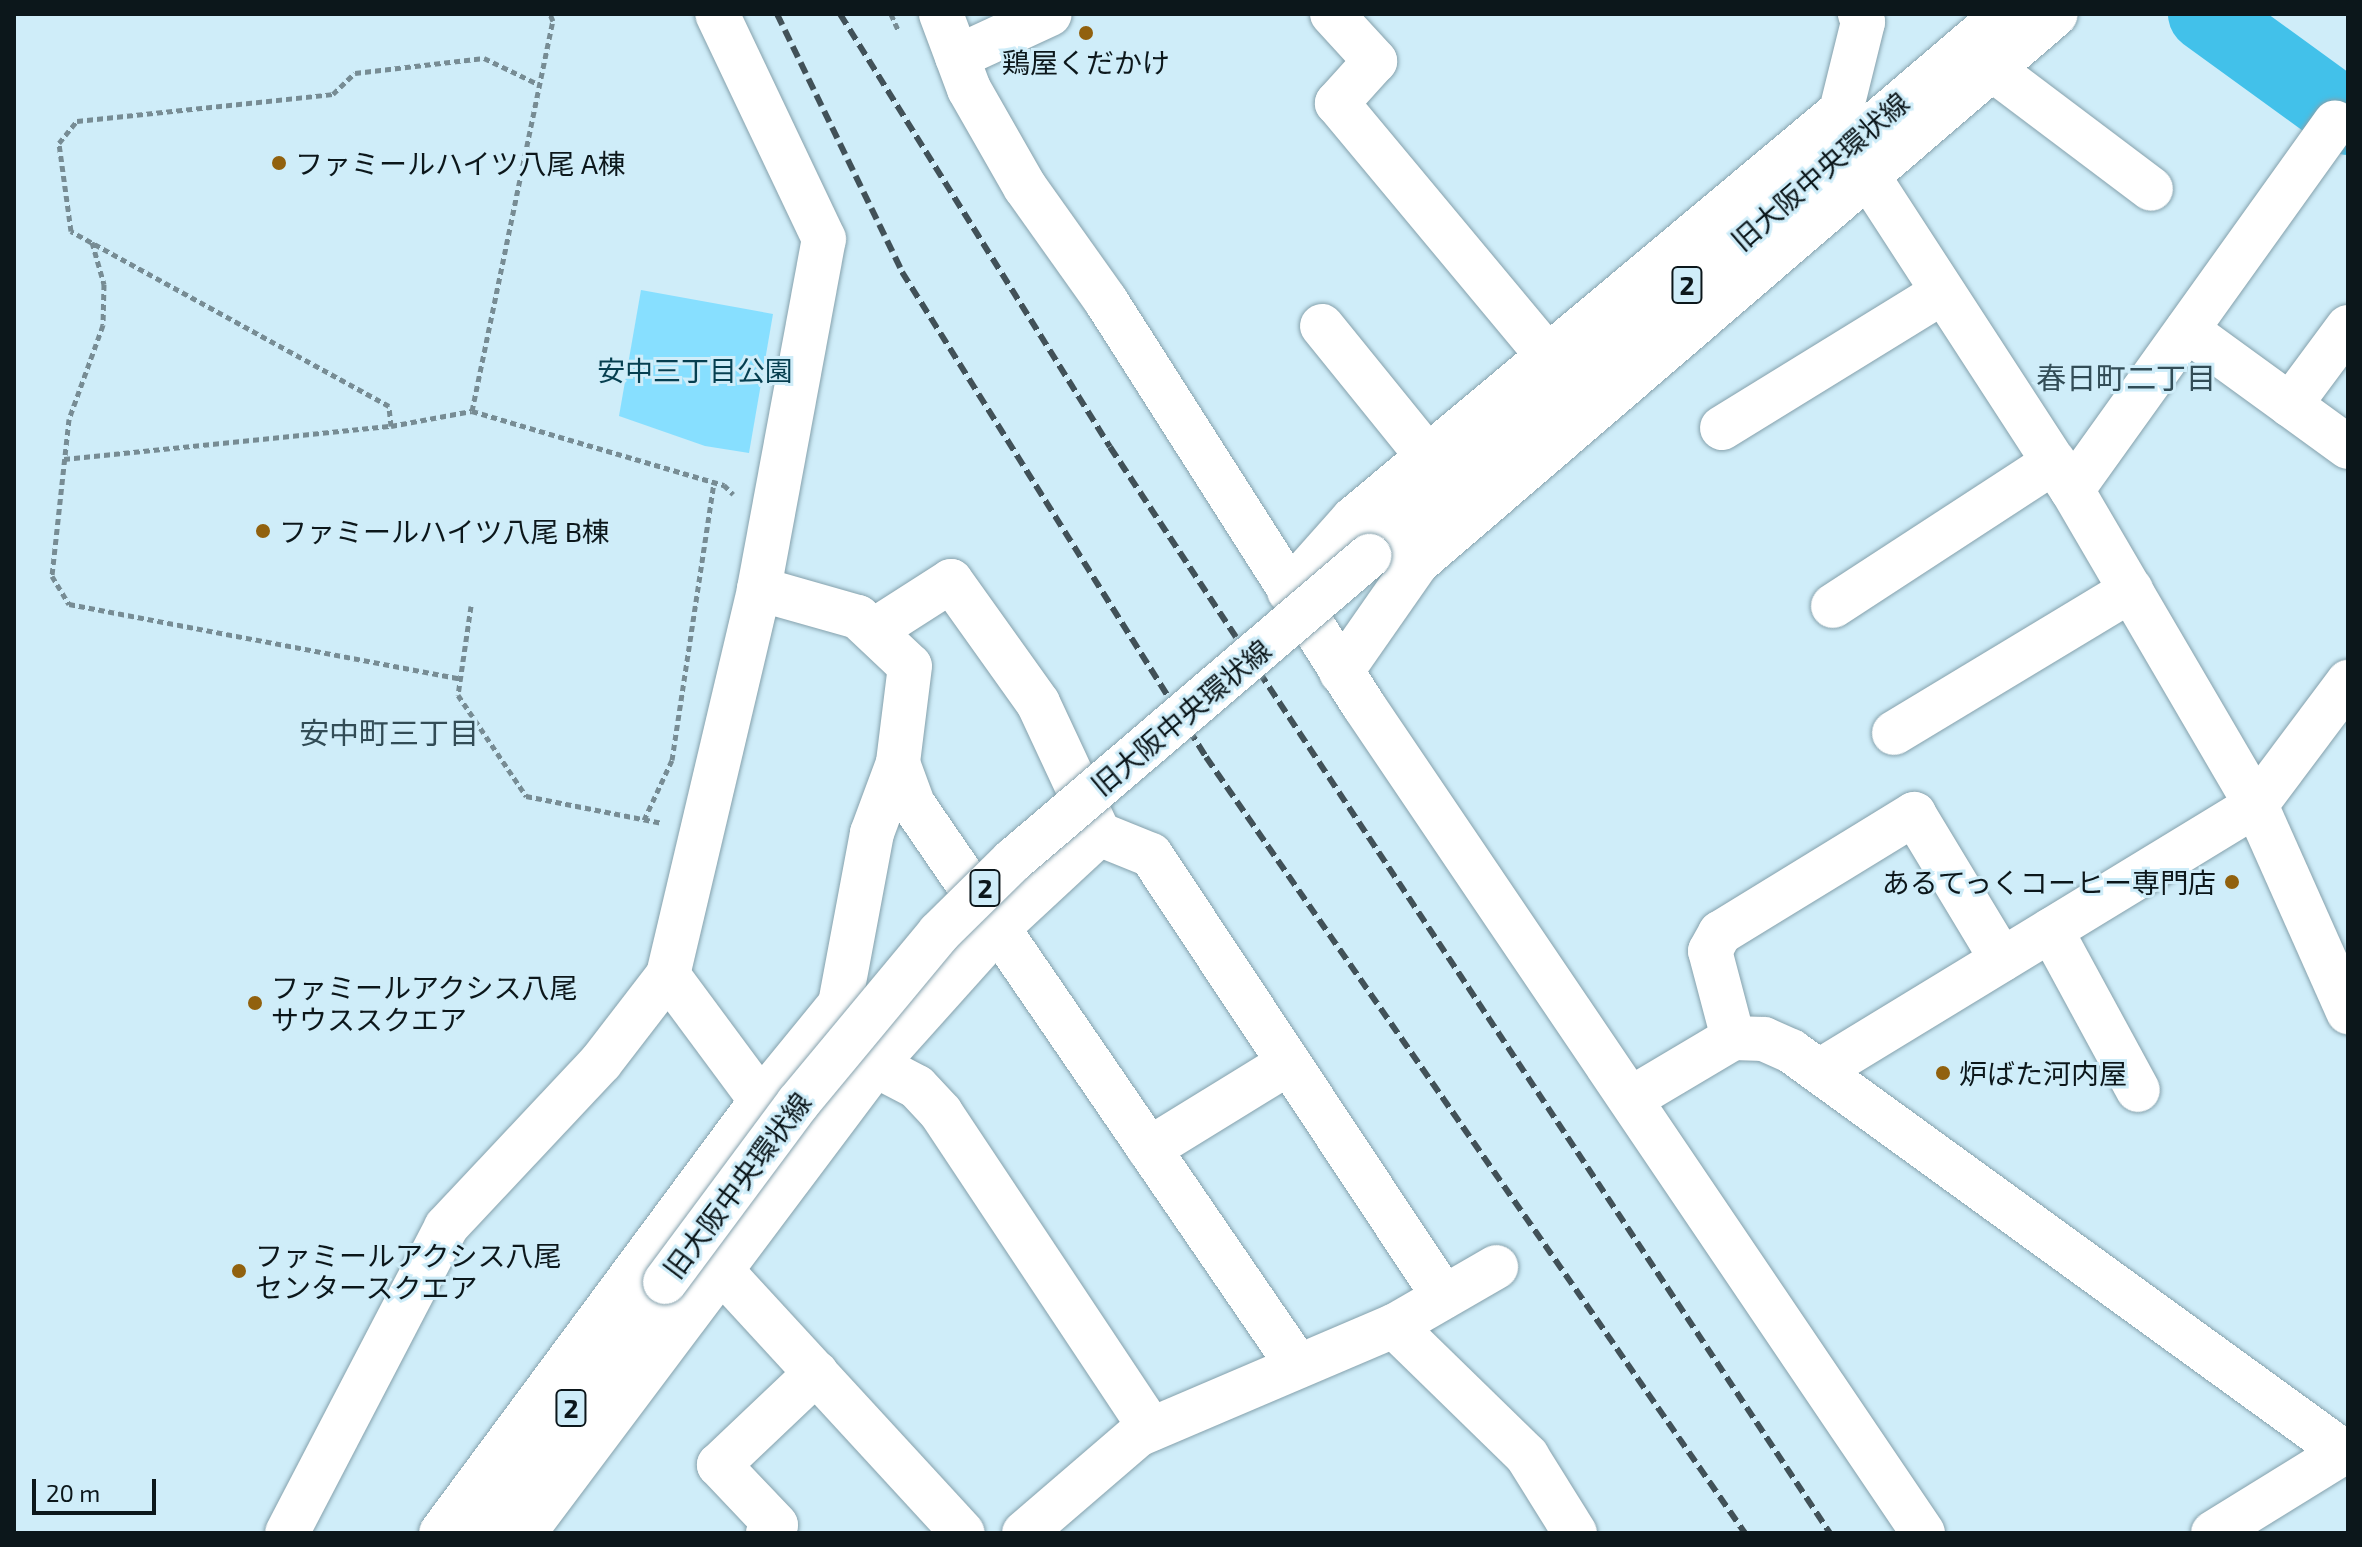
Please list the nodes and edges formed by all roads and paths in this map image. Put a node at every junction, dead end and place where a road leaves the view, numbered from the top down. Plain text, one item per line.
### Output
1 (550, 14) edge
2 (717, 14) edge
3 (941, 14) edge
4 (1050, 14) edge
5 (1332, 14) edge
6 (1860, 14) edge
7 (2004, 14) edge
8 (2056, 14) edge
9 (957, 57) junction
10 (1992, 69) junction
11 (540, 85) junction
12 (2335, 123) dead end
13 (1868, 176) junction
14 (2151, 189) dead end
15 (91, 241) junction
16 (1943, 292) junction
17 (1322, 326) dead end
18 (2348, 327) edge
19 (2187, 330) junction
20 (1548, 356) junction
21 (2290, 405) junction
22 (472, 411) junction
23 (391, 426) junction
24 (1722, 428) dead end
25 (2348, 447) edge
26 (1428, 457) junction
27 (64, 459) junction
28 (2063, 476) junction
29 (714, 482) junction
30 (724, 485) dead end
31 (759, 589) junction
32 (2131, 590) junction
33 (1289, 591) junction
34 (471, 606) dead end
35 (1833, 606) dead end
36 (876, 629) junction
37 (1341, 672) junction
38 (461, 679) junction
39 (2348, 682) edge
40 (1894, 733) dead end
41 (898, 763) junction
42 (2256, 805) junction
43 (644, 820) junction
44 (702, 832) junction
45 (1099, 834) junction
46 (998, 928) junction
47 (2051, 930) junction
48 (2002, 960) junction
49 (668, 975) junction
50 (840, 1004) junction
51 (2348, 1012) edge
52 (1733, 1038) junction
53 (1289, 1063) junction
54 (875, 1065) junction
55 (1821, 1070) junction
56 (2138, 1090) dead end
57 (1632, 1098) junction
58 (761, 1101) junction
59 (1149, 1149) junction
60 (803, 1155) junction
61 (1496, 1267) dead end
62 (719, 1268) junction
63 (1444, 1297) junction
64 (1394, 1326) junction
65 (1298, 1366) junction
66 (816, 1373) junction
67 (1151, 1429) junction
68 (2346, 1454) edge
69 (287, 1533) edge
70 (441, 1533) edge
71 (478, 1533) edge
72 (524, 1533) edge
73 (768, 1533) edge
74 (963, 1533) edge
75 (1024, 1533) edge
76 (1575, 1533) edge
77 (1923, 1533) edge
78 (2213, 1533) edge

1 - 11 path
2 - 31 street
3 - 9 street
4 - 9 street
5 - 20 street
6 - 20 street
7 - 71 street, 旧大阪中央環状線 / 2, bridge
8 - 10 street
9 - 33 street
10 - 13 street
10 - 14 street
11 - 15 path
11 - 22 path
12 - 19 street
13 - 16 street
13 - 37 street
15 - 23 path
15 - 27 path
16 - 24 street
16 - 28 street
17 - 26 street
18 - 21 street
19 - 21 street
19 - 28 street
20 - 26 street
21 - 25 street
22 - 23 path
22 - 29 path
23 - 27 path
26 - 33 street
27 - 38 path
28 - 32 street
28 - 35 street
29 - 30 path
29 - 43 path
31 - 36 street
31 - 44 street
32 - 40 street
32 - 42 street
33 - 37 street
34 - 38 path
36 - 41 street
36 - 45 street
37 - 57 street
38 - 43 path
39 - 42 street
41 - 46 street
41 - 50 street
42 - 47 street
42 - 51 street
43 - 44 path
44 - 49 street
45 - 46 street
45 - 53 street
46 - 54 street
46 - 59 street
47 - 48 street
47 - 56 street
48 - 52 street
48 - 55 street
49 - 58 street
49 - 69 street
50 - 54 street
50 - 58 street
52 - 55 street
52 - 57 street
53 - 59 street
53 - 63 street
54 - 60 street
54 - 67 street
55 - 68 street
57 - 77 street
58 - 60 street
58 - 70 street
59 - 65 street
60 - 62 street
61 - 63 street
62 - 66 street
62 - 72 street
63 - 64 street
64 - 65 street
64 - 76 street
65 - 67 street
66 - 73 street
66 - 74 street
67 - 75 street
68 - 78 street

